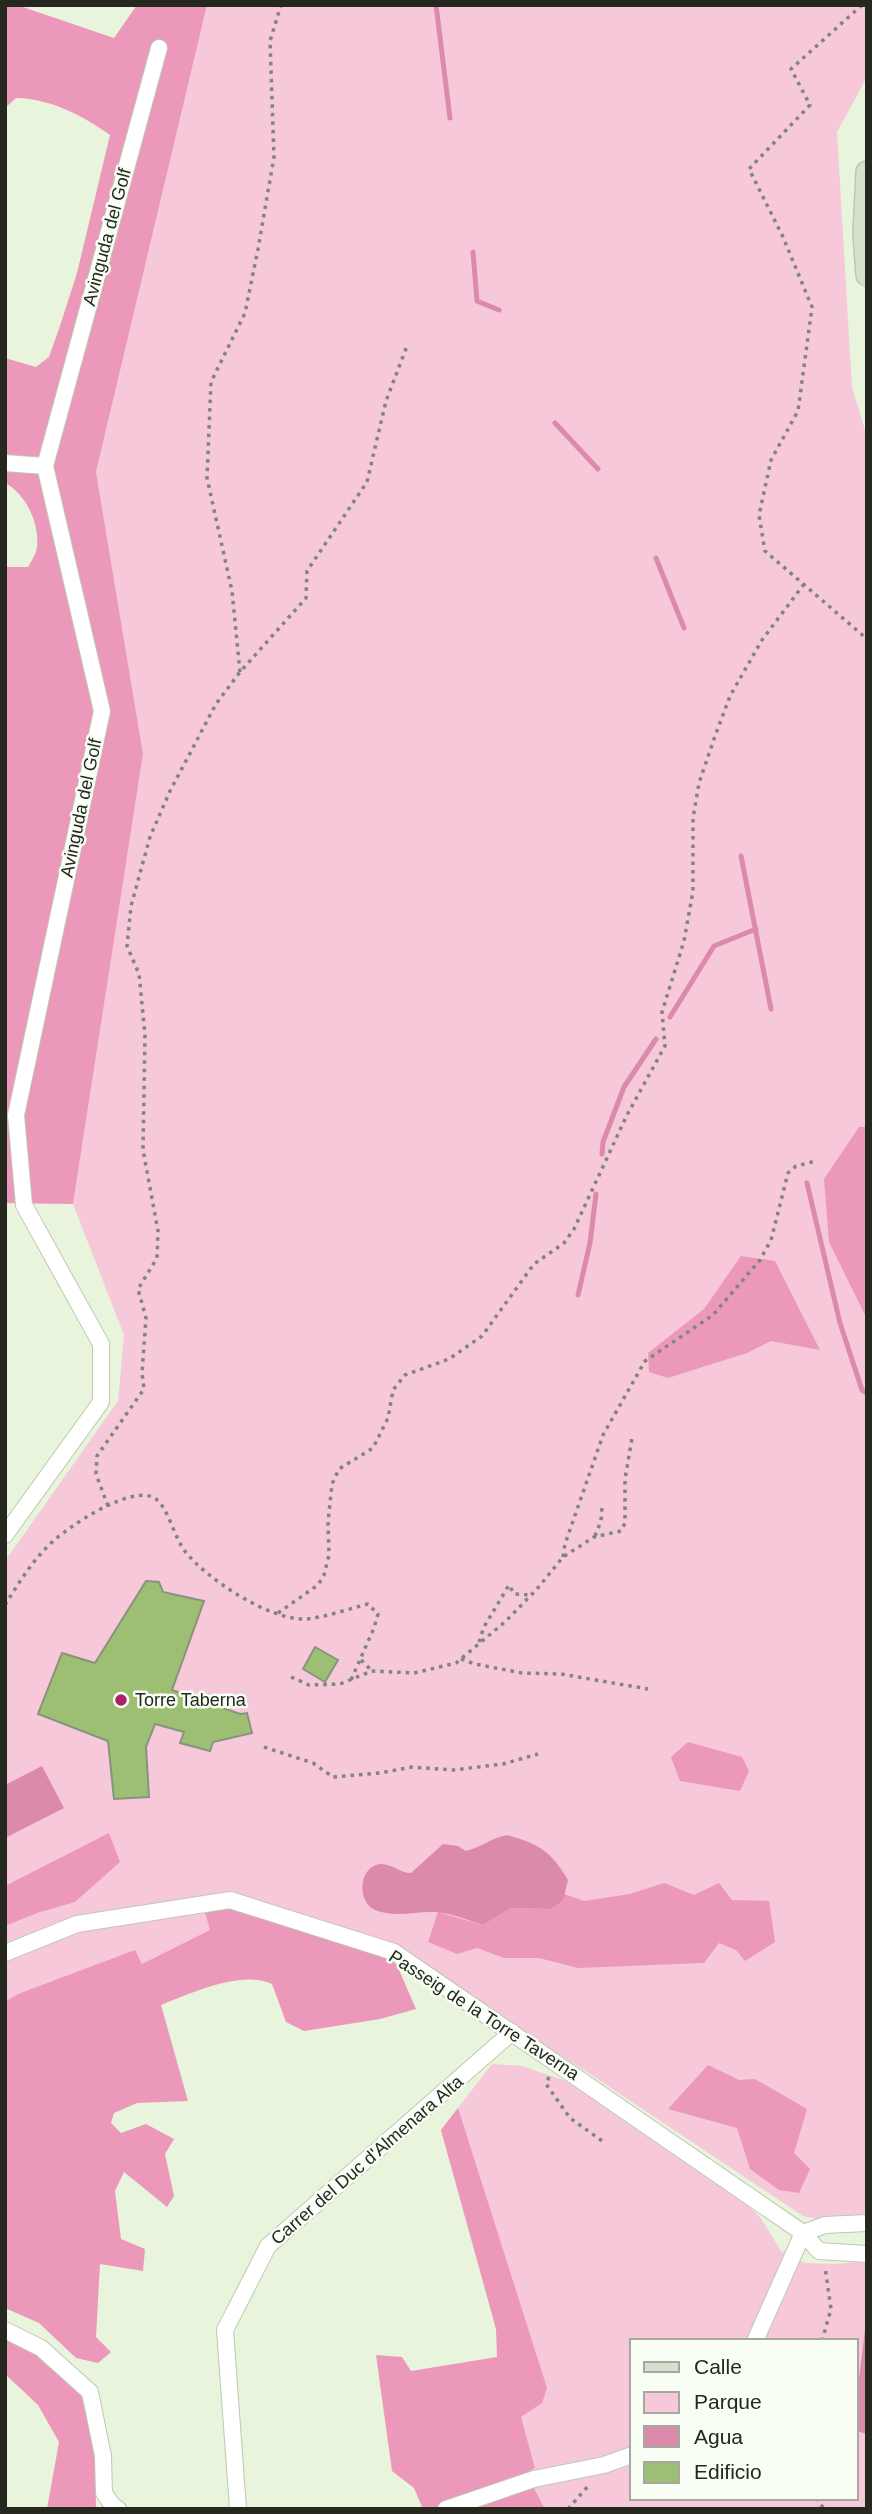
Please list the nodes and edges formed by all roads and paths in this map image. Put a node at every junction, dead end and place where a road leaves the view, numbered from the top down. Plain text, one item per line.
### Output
1 (281, 5) edge
2 (862, 5) edge
3 (159, 48) dead end
4 (867, 172) edge
5 (867, 275) edge
6 (407, 346) dead end
7 (5, 463) edge
8 (45, 466) junction
9 (804, 584) junction
10 (867, 639) edge
11 (240, 672) junction
12 (11, 1115) edge
13 (816, 1161) dead end
14 (632, 1438) dead end
15 (108, 1506) junction
16 (602, 1508) dead end
17 (5, 1535) edge
18 (594, 1536) junction
19 (563, 1557) junction
20 (532, 1595) junction
21 (5, 1605) edge
22 (278, 1613) junction
23 (478, 1644) junction
24 (360, 1659) junction
25 (461, 1659) junction
26 (372, 1671) junction
27 (290, 1677) dead end
28 (351, 1679) junction
29 (648, 1689) dead end
30 (264, 1748) dead end
31 (538, 1754) dead end
32 (5, 1953) edge
33 (512, 2032) junction
34 (557, 2062) junction
35 (605, 2143) dead end
36 (867, 2223) edge
37 (803, 2233) junction
38 (819, 2252) junction
39 (867, 2254) edge
40 (5, 2330) edge
41 (756, 2339) edge
42 (823, 2339) edge
43 (630, 2456) edge
44 (118, 2509) edge
45 (238, 2509) edge
46 (446, 2509) edge

1 - 11 path
2 - 9 path
3 - 8 street, Avinguda del Golf
4 - 5 main road
6 - 11 path
7 - 8 street
8 - 12 street, Avinguda del Golf
9 - 10 path
9 - 22 path
11 - 15 path
12 - 17 street, Avinguda del Golf
13 - 19 path
14 - 18 path
15 - 21 path
15 - 22 path
16 - 18 path
18 - 19 path
19 - 20 path
20 - 23 path
20 - 23 path
22 - 24 path
23 - 25 path
24 - 26 path
24 - 28 path
25 - 26 path
25 - 29 path
26 - 28 path
27 - 28 path
30 - 31 path
32 - 33 street, Passeig de la Torre Taverna
33 - 34 street, Passeig de la Torre Taverna
33 - 45 street, Carrer del Duc d'Almenara Alta
34 - 35 path
34 - 37 street, Passeig de la Torre Taverna
36 - 37 street
37 - 38 street, Passeig de la Torre Taverna
37 - 41 street
38 - 39 street
38 - 42 path
40 - 44 street
43 - 46 street

